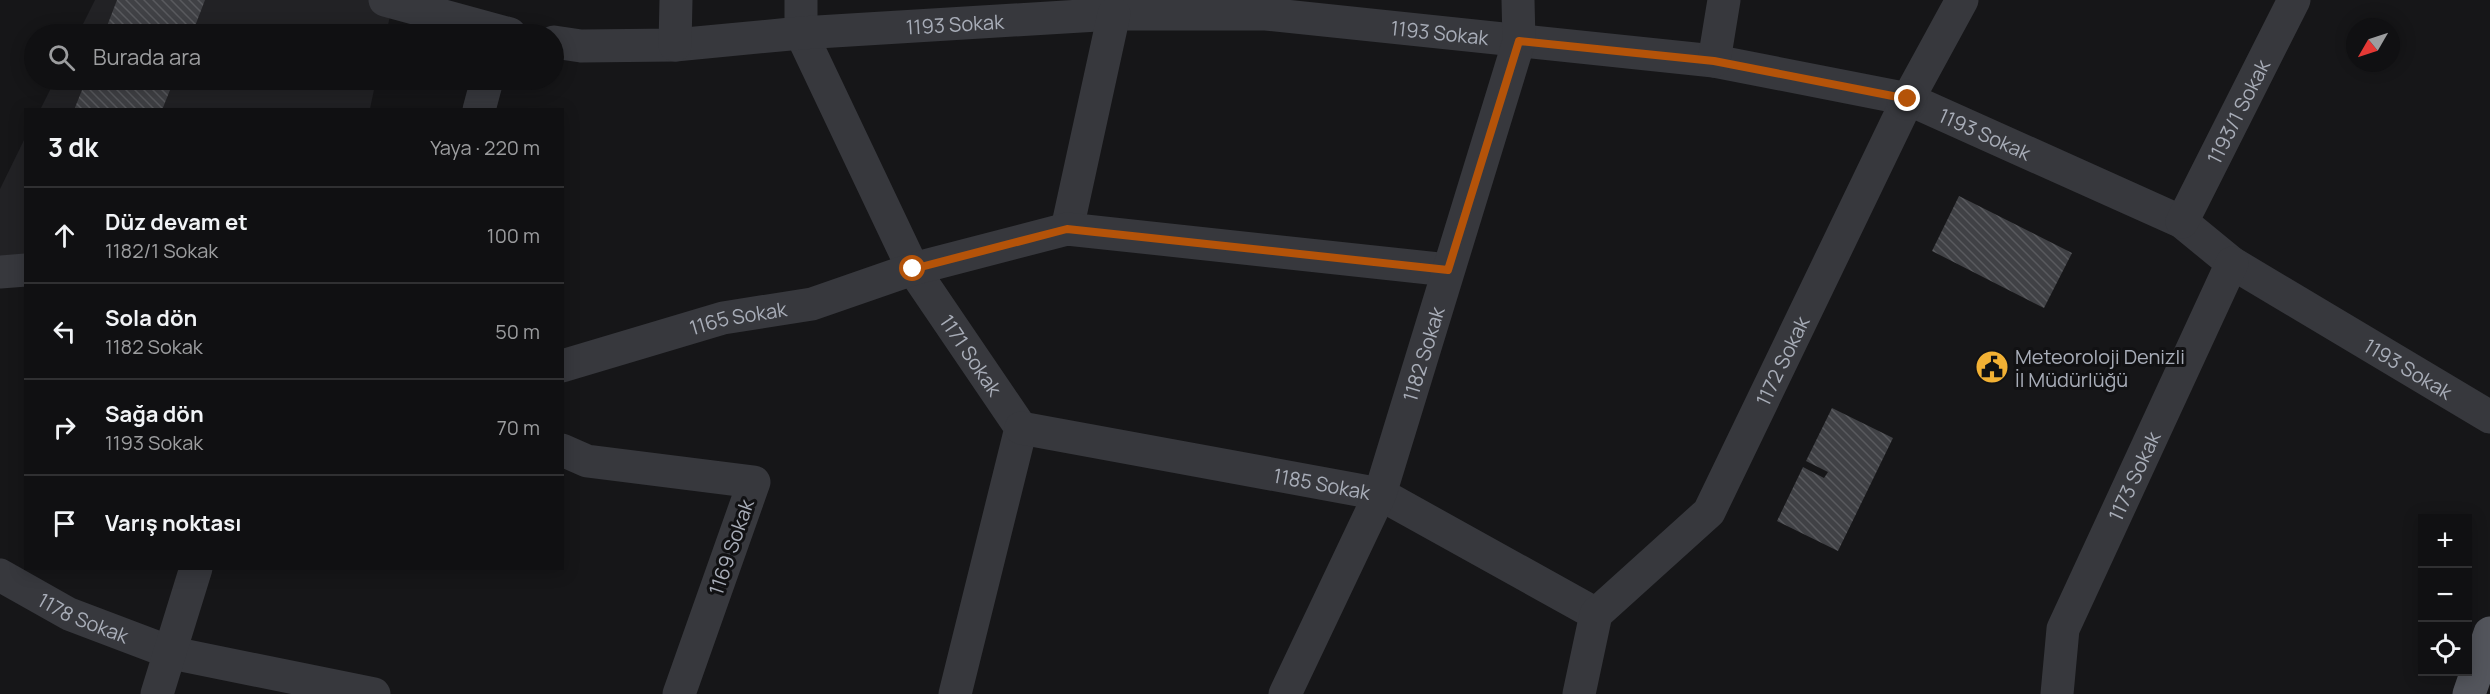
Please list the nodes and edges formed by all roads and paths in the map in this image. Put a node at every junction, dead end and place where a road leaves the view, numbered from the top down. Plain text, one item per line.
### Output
1 (676, 0) edge
2 (801, 0) edge
3 (1518, 0) edge
4 (1724, 0) edge
5 (1962, 0) edge
6 (2294, 0) edge
7 (390, 1) edge
8 (1114, 14) junction
9 (468, 24) edge
10 (801, 33) junction
11 (1519, 41) junction
12 (564, 43) edge
13 (675, 45) junction
14 (1714, 61) junction
15 (484, 90) edge
16 (1908, 99) junction
17 (480, 108) edge
18 (2182, 222) junction
19 (1067, 229) junction
20 (2232, 263) junction
21 (913, 269) junction
22 (24, 270) edge
23 (1448, 270) junction
24 (0, 272) edge
25 (564, 365) edge
26 (2490, 417) edge
27 (1021, 428) junction
28 (564, 451) edge
29 (1380, 494) junction
30 (195, 570) edge
31 (0, 575) edge
32 (1596, 614) junction
33 (2490, 633) edge
34 (171, 653) junction
35 (157, 694) edge
36 (374, 694) edge
37 (679, 694) edge
38 (955, 694) edge
39 (1285, 694) edge
40 (1579, 694) edge
41 (2057, 694) edge
42 (2469, 694) edge

1 - 13 street
2 - 10 street
3 - 11 street, 1182 Sokak
4 - 14 street
5 - 16 street, 1172 Sokak
6 - 18 street, 1193/1 Sokak
7 - 9 street
8 - 10 street, 1193 Sokak
8 - 11 street, 1193 Sokak
8 - 19 street
10 - 13 street, 1193 Sokak
10 - 21 street, 1171 Sokak
11 - 14 street, 1193 Sokak
11 - 23 street, 1182 Sokak
12 - 13 street, 1193 Sokak
14 - 16 street, 1193 Sokak
15 - 17 street
16 - 18 street, 1193 Sokak
16 - 32 street, 1172 Sokak
18 - 20 street, 1193 Sokak
19 - 21 street, 1165 Sokak
19 - 23 street
20 - 26 street, 1193 Sokak
20 - 41 street, 1173 Sokak
21 - 25 street, 1165 Sokak
21 - 27 street, 1171 Sokak
22 - 24 street
23 - 29 street, 1182 Sokak
27 - 29 street, 1185 Sokak
27 - 38 street
28 - 37 street, 1169 Sokak
29 - 32 street, 1185 Sokak
29 - 39 street, 1182 Sokak
30 - 34 street
31 - 34 street, 1178 Sokak
32 - 40 street
33 - 42 main road
34 - 35 street
34 - 36 street, 1178 Sokak

